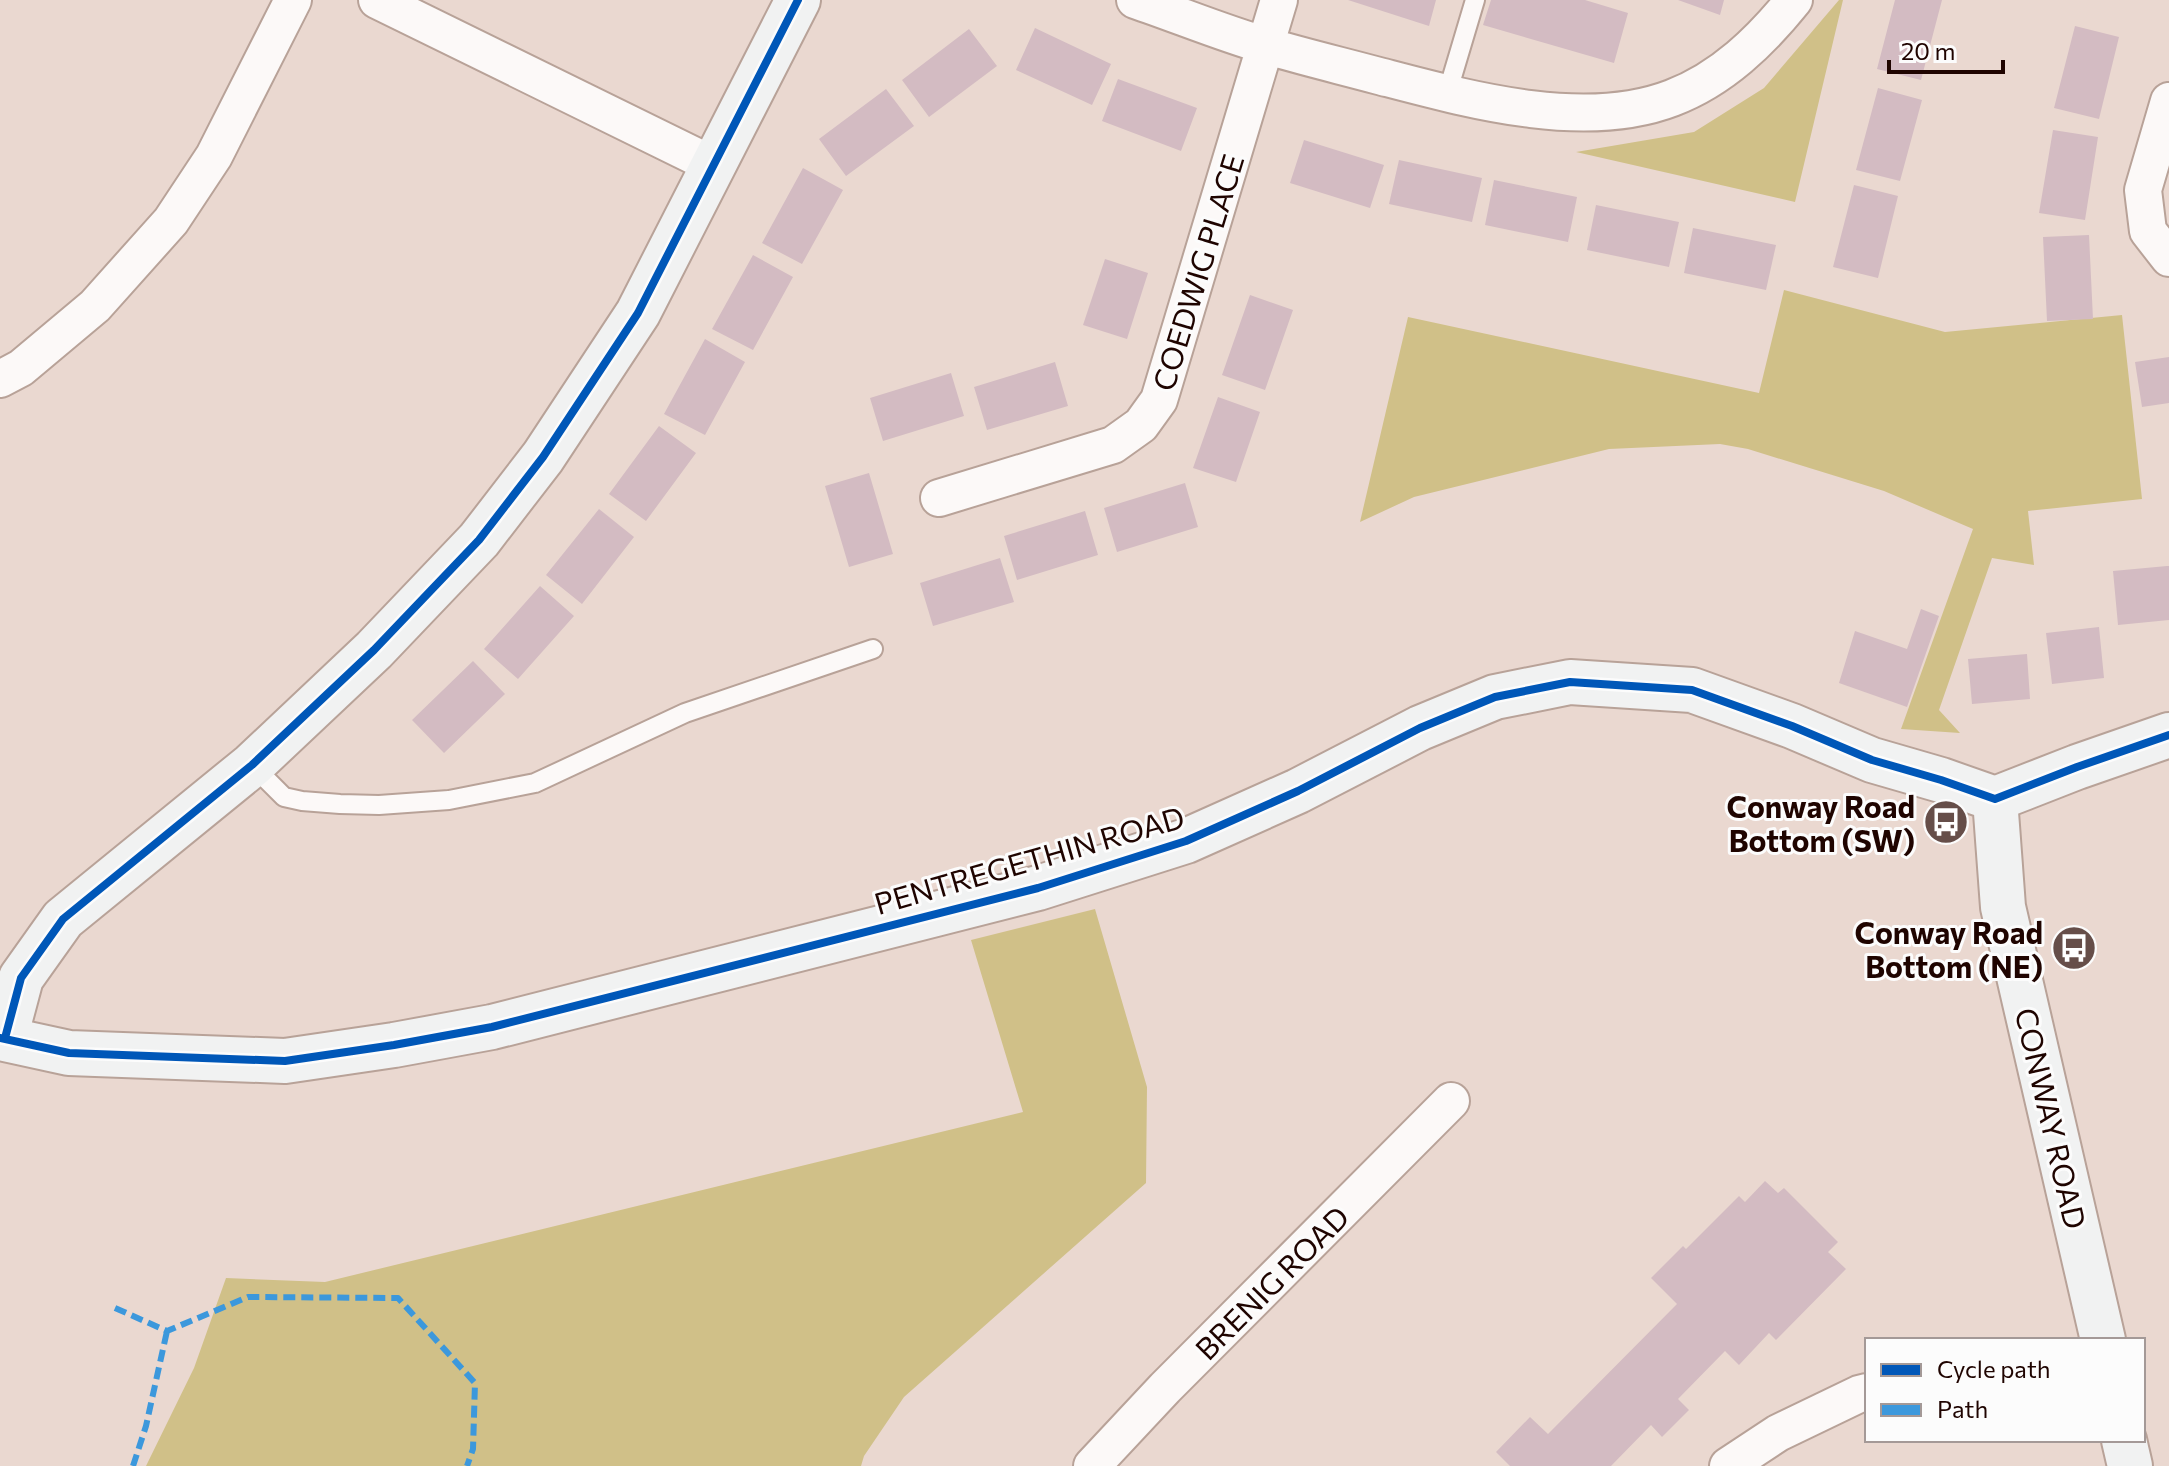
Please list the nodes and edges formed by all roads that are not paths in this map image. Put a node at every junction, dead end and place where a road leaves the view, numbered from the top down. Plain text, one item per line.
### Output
1 (293, 0) edge
2 (377, 0) edge
3 (798, 0) edge
4 (1135, 0) edge
5 (1279, 0) edge
6 (1475, 0) edge
7 (1794, 0) edge
8 (1266, 46) junction
9 (1447, 94) junction
10 (2169, 101) edge
11 (713, 165) junction
12 (2169, 258) edge
13 (0, 379) edge
14 (939, 498) dead end
15 (873, 649) dead end
16 (2169, 735) edge
17 (252, 765) junction
18 (1995, 799) junction
19 (2, 1038) edge
20 (1451, 1101) dead end
21 (2103, 1338) edge
22 (1865, 1392) edge
23 (2124, 1442) edge
24 (1092, 1466) edge
25 (1728, 1466) edge
26 (2130, 1466) edge

1 - 13 street
2 - 11 street
3 - 11 street
4 - 8 street
5 - 8 street, COEDWIG PLACE
6 - 9 lane
7 - 9 street
8 - 9 street
8 - 14 street, COEDWIG PLACE
10 - 12 street
11 - 17 street
15 - 17 lane
16 - 18 street
17 - 19 street
18 - 19 street, PENTREGETHIN ROAD
18 - 21 street, CONWAY ROAD
20 - 24 street, BRENIG ROAD
22 - 25 street
23 - 26 street

